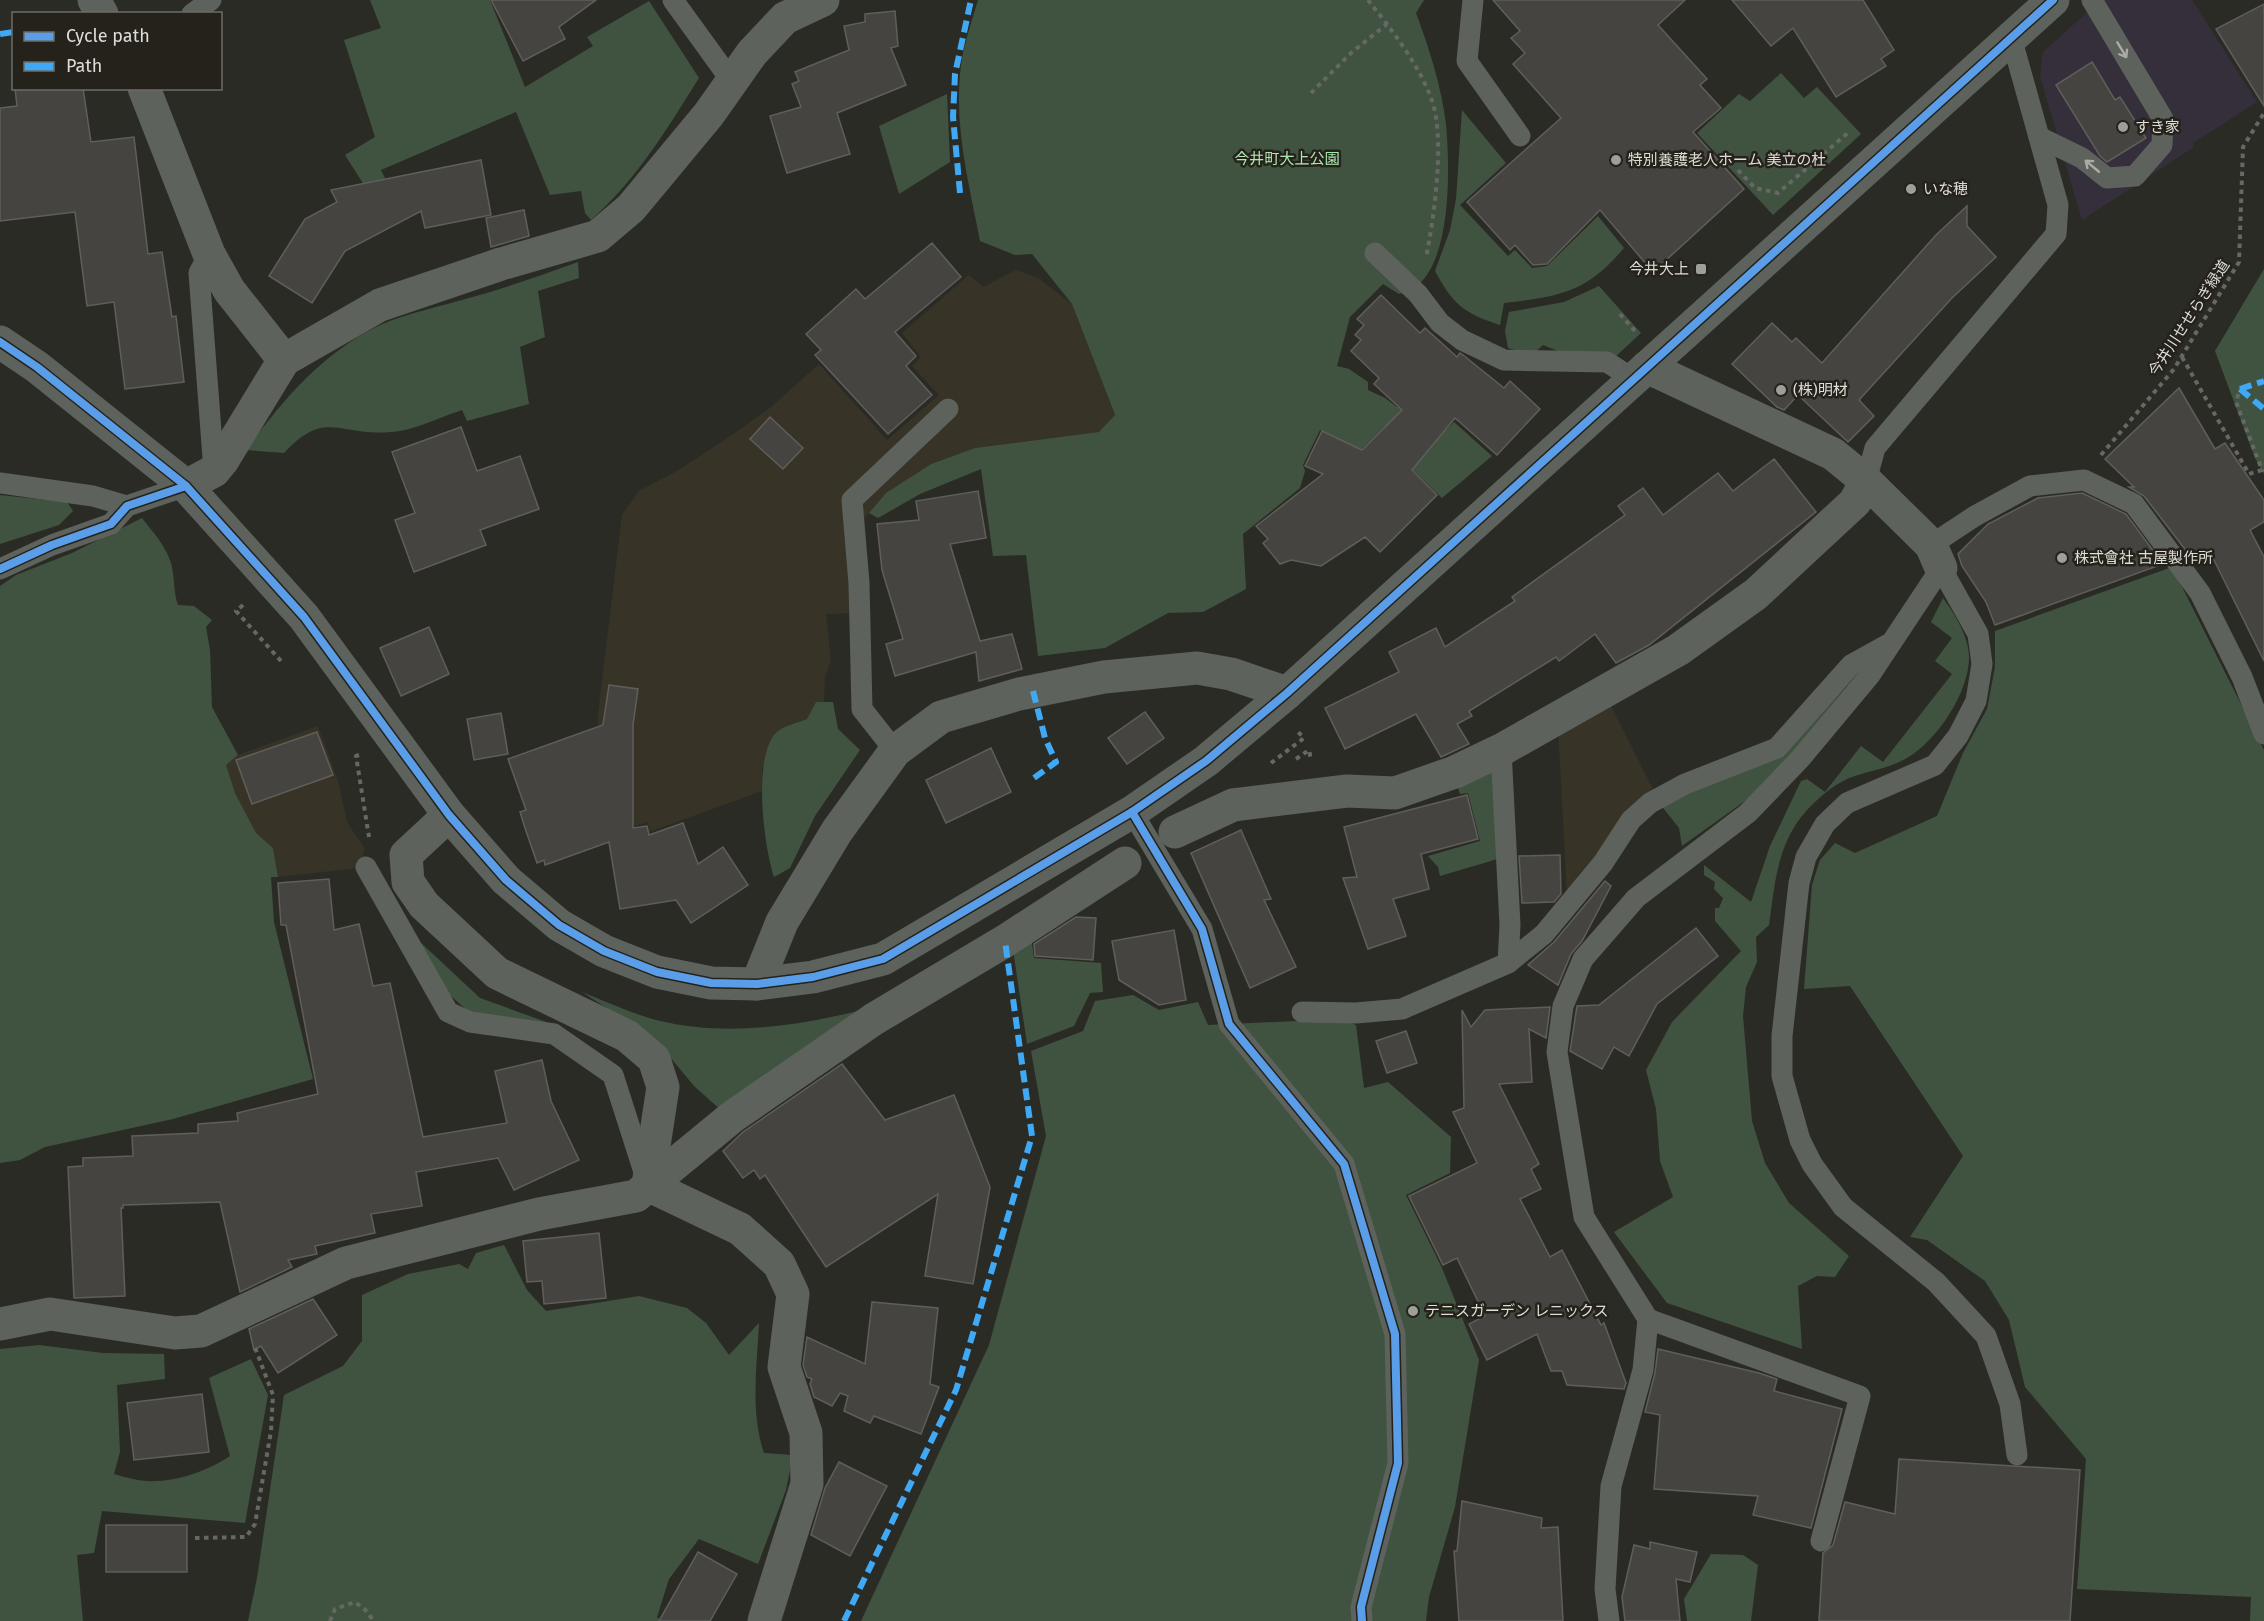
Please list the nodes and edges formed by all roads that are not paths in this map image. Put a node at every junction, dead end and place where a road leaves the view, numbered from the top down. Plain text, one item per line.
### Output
1 (211, 0) edge
2 (673, 0) edge
3 (823, 0) edge
4 (1473, 0) edge
5 (2053, 0) edge
6 (2092, 0) edge
7 (195, 12) edge
8 (2011, 37) junction
9 (733, 83) junction
10 (145, 90) edge
11 (1520, 136) dead end
12 (2039, 137) junction
13 (1375, 253) dead end
14 (209, 254) junction
15 (0, 342) edge
16 (284, 360) junction
17 (1640, 373) junction
18 (948, 409) dead end
19 (214, 471) junction
20 (1866, 481) junction
21 (0, 483) edge
22 (186, 486) junction
23 (127, 506) junction
24 (1936, 557) junction
25 (0, 569) edge
26 (1892, 642) junction
27 (1287, 693) junction
28 (2264, 734) edge
29 (1501, 750) junction
30 (895, 751) junction
31 (1132, 812) junction
32 (449, 815) junction
33 (1174, 832) dead end
34 (1125, 863) dead end
35 (366, 867) dead end
36 (1508, 963) junction
37 (757, 984) junction
38 (1302, 1012) dead end
39 (648, 1185) junction
40 (1648, 1319) junction
41 (0, 1324) edge
42 (2017, 1455) dead end
43 (1821, 1541) dead end
44 (764, 1621) edge
45 (1362, 1621) edge
46 (1609, 1621) edge

1 - 7 lane
2 - 9 lane
3 - 9 street
4 - 11 lane
5 - 8 street
6 -> 12 lane
8 - 12 lane
8 - 17 street
9 - 16 street
10 - 14 street
12 - 20 lane
13 - 17 lane
14 - 16 street
14 - 19 lane
15 - 22 street
16 - 19 street
17 - 20 street
17 - 27 street
18 - 30 lane
19 - 22 street
20 - 24 street
20 - 29 street
21 - 23 lane
22 - 23 lane
22 - 32 street
23 - 25 lane
24 - 26 lane
24 - 28 lane
24 - 42 lane
26 - 36 lane
26 - 40 lane
27 - 30 street
27 - 31 street
29 - 33 street
29 - 36 lane
30 - 37 street
31 - 37 street
31 - 45 lane
32 - 37 street
32 - 39 street
34 - 39 street
35 - 39 lane
36 - 38 lane
39 - 41 street
39 - 44 street
40 - 43 lane
40 - 46 lane

